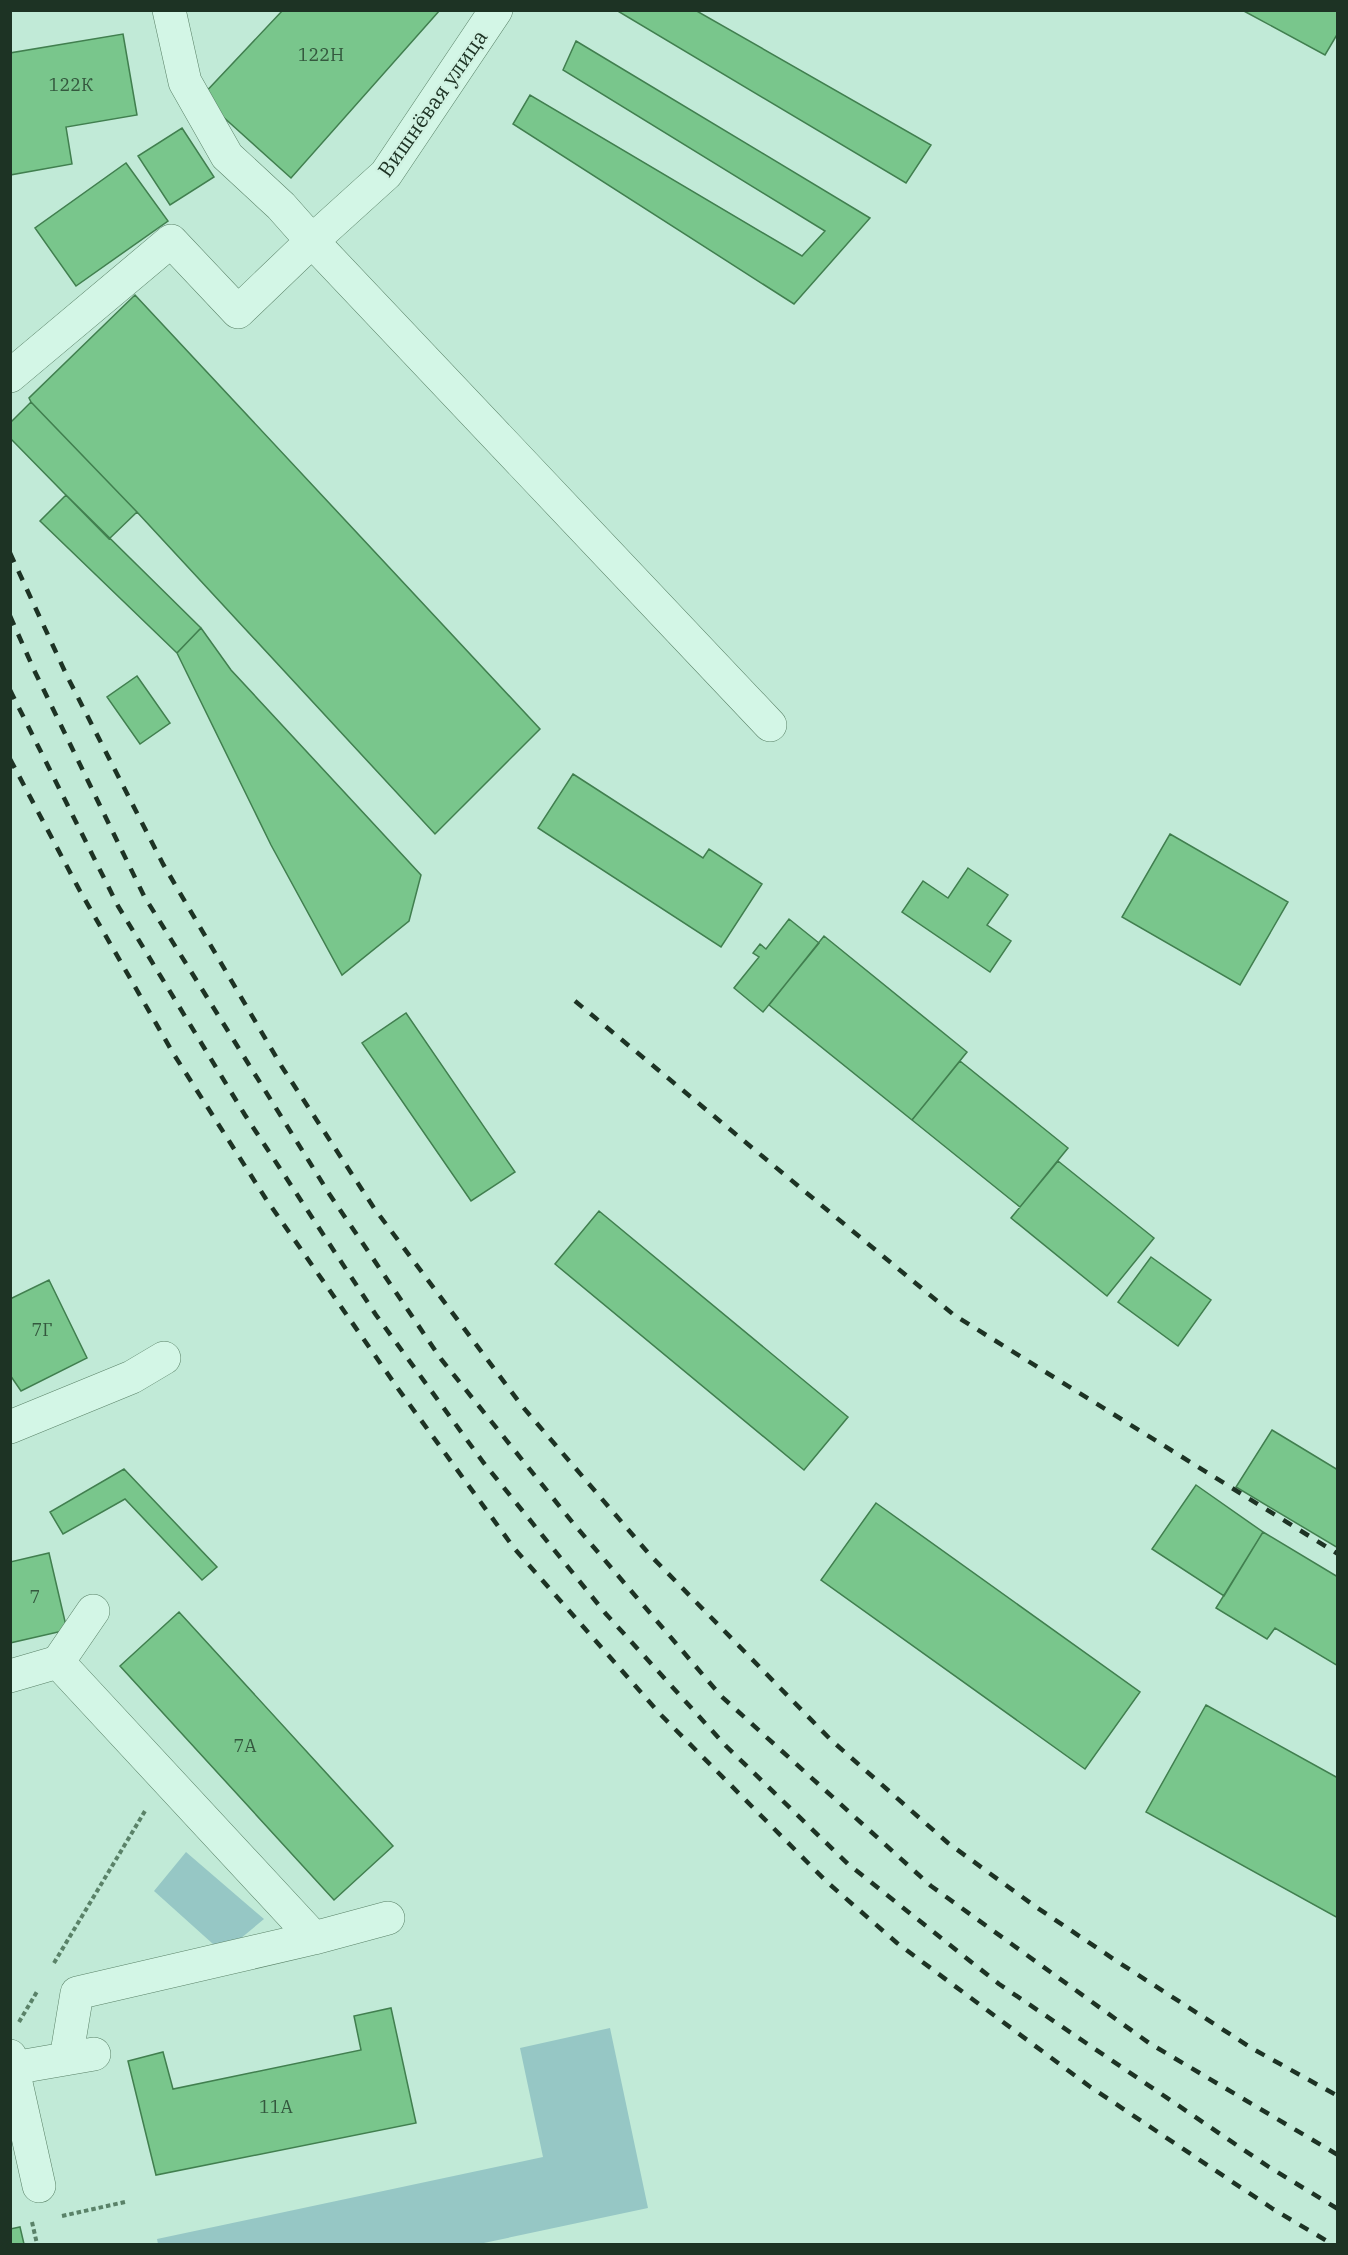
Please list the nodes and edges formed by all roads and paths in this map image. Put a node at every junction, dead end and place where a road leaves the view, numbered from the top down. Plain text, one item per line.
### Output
1 (169, 10) edge
2 (496, 10) edge
3 (312, 241) junction
4 (10, 376) edge
5 (770, 725) dead end
6 (164, 1358) dead end
7 (10, 1427) edge
8 (93, 1611) dead end
9 (58, 1662) junction
10 (10, 1676) edge
11 (145, 1811) dead end
12 (388, 1918) dead end
13 (314, 1938) junction
14 (53, 1964) dead end
15 (41, 1985) dead end
16 (13, 2050) edge
17 (39, 2186) dead end
18 (125, 2202) dead end
19 (58, 2216) dead end

1 - 3 street
2 - 3 street, Вишнёвая улица
3 - 4 street, Вишнёвая улица
3 - 5 street
6 - 7 street
8 - 9 street
9 - 10 street
9 - 13 street
11 - 14 path
12 - 13 street
13 - 16 street
15 - 16 path
16 - 17 street
18 - 19 path

